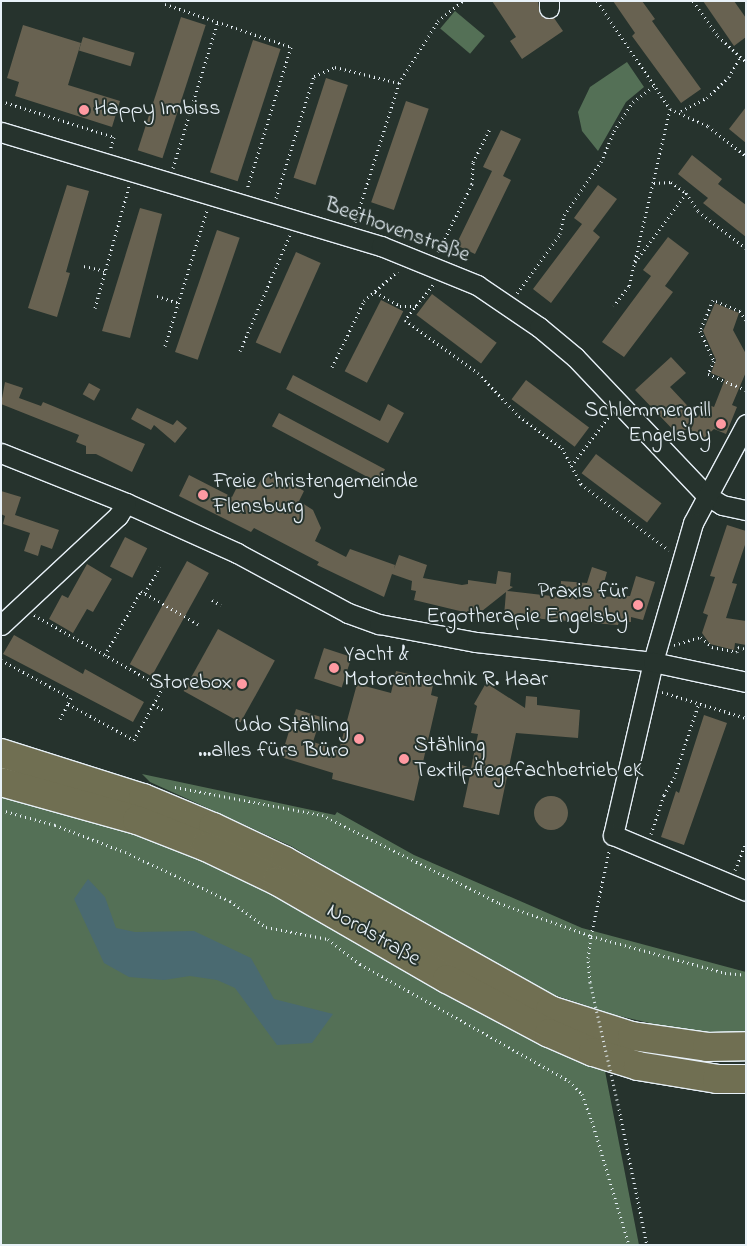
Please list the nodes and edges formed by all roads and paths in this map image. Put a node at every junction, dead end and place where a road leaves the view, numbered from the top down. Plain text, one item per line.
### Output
1 (463, 1) edge
2 (597, 1) edge
3 (693, 1) edge
4 (165, 4) dead end
5 (218, 21) junction
6 (740, 57) junction
7 (746, 62) edge
8 (398, 83) junction
9 (654, 86) junction
10 (1, 101) edge
11 (670, 109) junction
12 (680, 111) junction
13 (491, 127) dead end
14 (1, 132) edge
15 (746, 156) edge
16 (105, 164) junction
17 (133, 172) junction
18 (169, 183) junction
19 (654, 183) junction
20 (686, 193) junction
21 (211, 195) junction
22 (243, 204) junction
23 (272, 213) junction
24 (294, 220) junction
25 (351, 237) junction
26 (746, 248) edge
27 (408, 257) junction
28 (633, 264) junction
29 (84, 266) dead end
30 (436, 267) junction
31 (105, 271) junction
32 (375, 292) junction
33 (157, 296) dead end
34 (178, 304) junction
35 (508, 305) junction
36 (416, 306) junction
37 (614, 306) dead end
38 (95, 308) dead end
39 (746, 320) edge
40 (165, 346) dead end
41 (240, 351) dead end
42 (332, 367) dead end
43 (746, 390) edge
44 (614, 395) junction
45 (746, 424) edge
46 (1, 453) edge
47 (571, 466) junction
48 (706, 495) junction
49 (126, 503) junction
50 (746, 510) edge
51 (683, 559) junction
52 (160, 567) dead end
53 (145, 593) junction
54 (212, 600) dead end
55 (221, 605) dead end
56 (22, 606) junction
57 (198, 624) dead end
58 (1, 625) edge
59 (658, 642) junction
60 (746, 649) edge
61 (105, 655) junction
62 (1, 660) edge
63 (652, 662) junction
64 (746, 682) edge
65 (647, 687) junction
66 (699, 703) junction
67 (68, 704) junction
68 (153, 704) junction
69 (165, 711) dead end
70 (746, 718) edge
71 (60, 719) dead end
72 (1, 752) edge
73 (1, 782) edge
74 (253, 802) dead end
75 (1, 810) edge
76 (613, 835) junction
77 (746, 843) edge
78 (646, 849) junction
79 (737, 887) edge
80 (591, 936) junction
81 (746, 975) edge
82 (746, 1046) edge
83 (746, 1079) edge
84 (630, 1244) edge
85 (647, 1245) edge

1 - 8 path
2 - 9 path
3 - 6 path
4 - 5 path
5 - 18 path
5 - 22 path
6 - 7 path
6 - 12 path
8 - 23 path
8 - 25 path
9 - 11 path
9 - 35 path
10 - 16 path
11 - 12 path
11 - 19 path
12 - 15 path
13 - 30 path
14 - 16 street, Beethovenstraße
16 - 17 street, Beethovenstraße
17 - 18 street, Beethovenstraße
17 - 31 path
18 - 21 street, Beethovenstraße
19 - 20 path
19 - 28 path
20 - 26 path
20 - 28 path
21 - 22 street, Beethovenstraße
21 - 34 path
22 - 23 street, Beethovenstraße
23 - 24 street, Beethovenstraße
24 - 25 street, Beethovenstraße
24 - 41 path
25 - 27 street, Beethovenstraße
27 - 30 street, Beethovenstraße
27 - 32 path
28 - 37 path
29 - 31 path
30 - 35 street, Beethovenstraße
30 - 36 path
31 - 38 path
32 - 36 path
32 - 42 path
33 - 34 path
34 - 40 path
35 - 44 street, Beethovenstraße
36 - 47 path
39 - 43 path
44 - 47 path
44 - 48 street, Beethovenstraße
45 - 48 street
46 - 49 street
47 - 51 path
48 - 50 street
48 - 51 street
49 - 56 street
49 - 63 street
51 - 59 street
52 - 53 path
53 - 57 path
53 - 61 path
54 - 55 path
56 - 58 street
56 - 61 path
59 - 60 path
59 - 63 street
61 - 68 path
62 - 67 path
63 - 64 street
63 - 65 street
65 - 66 path
65 - 76 street
66 - 70 path
66 - 78 path
67 - 68 path
67 - 71 path
68 - 69 path
72 - 82 main road, Nordstraße
73 - 83 main road, Nordstraße
74 - 80 path
75 - 84 path
76 - 78 street
76 - 80 path
77 - 79 path
78 - 79 street
80 - 81 path
80 - 85 path, bridge

